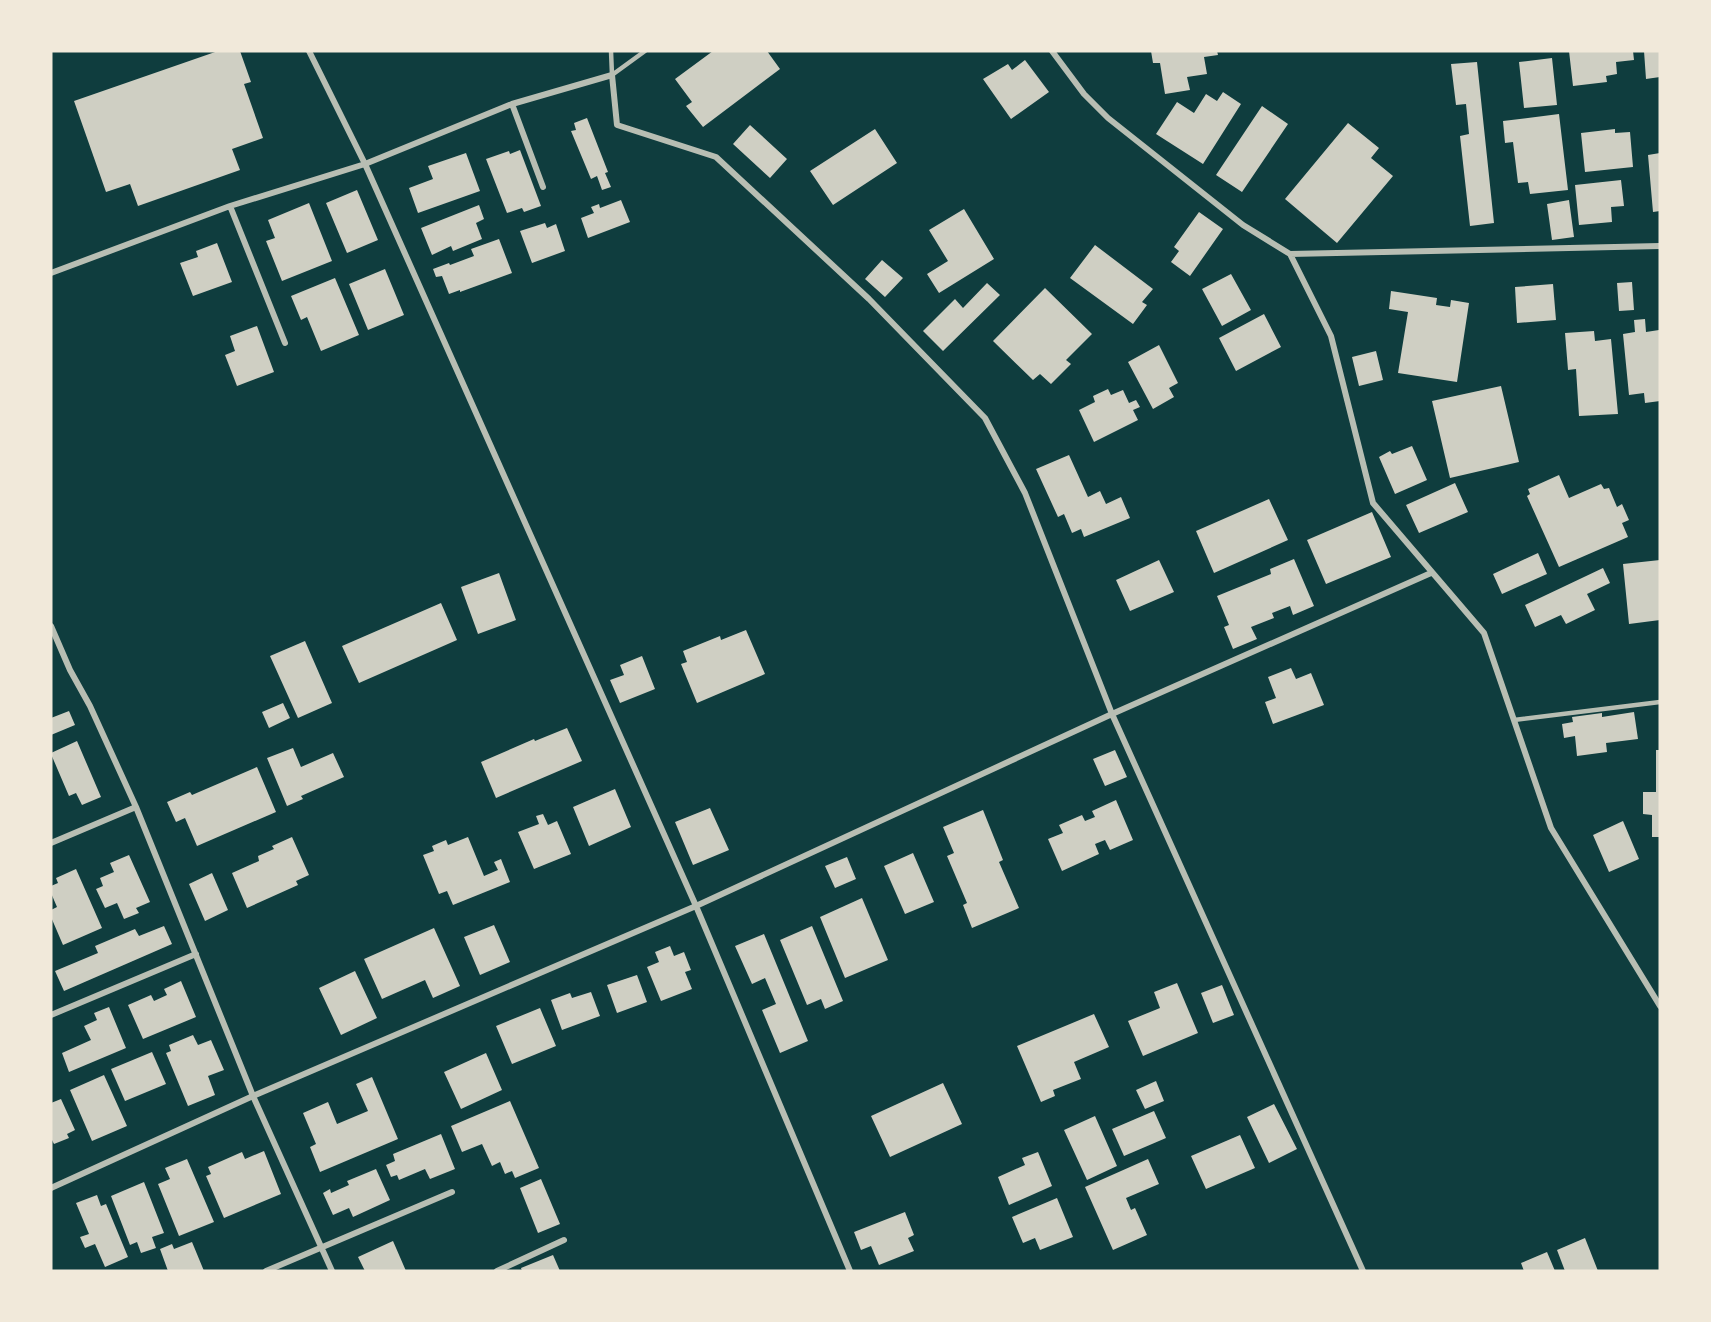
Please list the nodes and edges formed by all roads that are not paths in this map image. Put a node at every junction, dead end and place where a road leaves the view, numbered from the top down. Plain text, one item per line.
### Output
1 (309, 51) edge
2 (611, 51) edge
3 (645, 51) edge
4 (1052, 51) edge
5 (612, 75) junction
6 (512, 104) junction
7 (365, 164) junction
8 (543, 187) dead end
9 (230, 206) junction
10 (1660, 246) edge
11 (1290, 254) junction
12 (51, 273) edge
13 (285, 343) dead end
14 (1431, 573) junction
15 (51, 626) edge
16 (1660, 702) edge
17 (1112, 714) junction
18 (1514, 720) junction
19 (136, 807) junction
20 (51, 843) edge
21 (696, 906) junction
22 (196, 954) junction
23 (1660, 1006) edge
24 (51, 1015) edge
25 (254, 1096) junction
26 (51, 1188) edge
27 (452, 1192) dead end
28 (564, 1240) dead end
29 (321, 1246) junction
30 (266, 1271) edge
31 (332, 1271) edge
32 (497, 1271) edge
33 (850, 1271) edge
34 (1363, 1271) edge

1 - 7 street
2 - 5 lane
3 - 5 lane
4 - 11 street
5 - 6 street
5 - 17 street
6 - 7 street
6 - 8 street
7 - 9 street
7 - 21 street
9 - 12 street
9 - 13 street
10 - 11 street
11 - 14 street
14 - 17 street
14 - 18 street
15 - 19 street
16 - 18 lane
17 - 21 street
17 - 34 street
18 - 23 street
19 - 20 street
19 - 22 street
21 - 25 street
21 - 33 street
22 - 24 street
22 - 25 street
25 - 26 street
25 - 29 street
27 - 29 street
28 - 32 street
29 - 30 street
29 - 31 street

